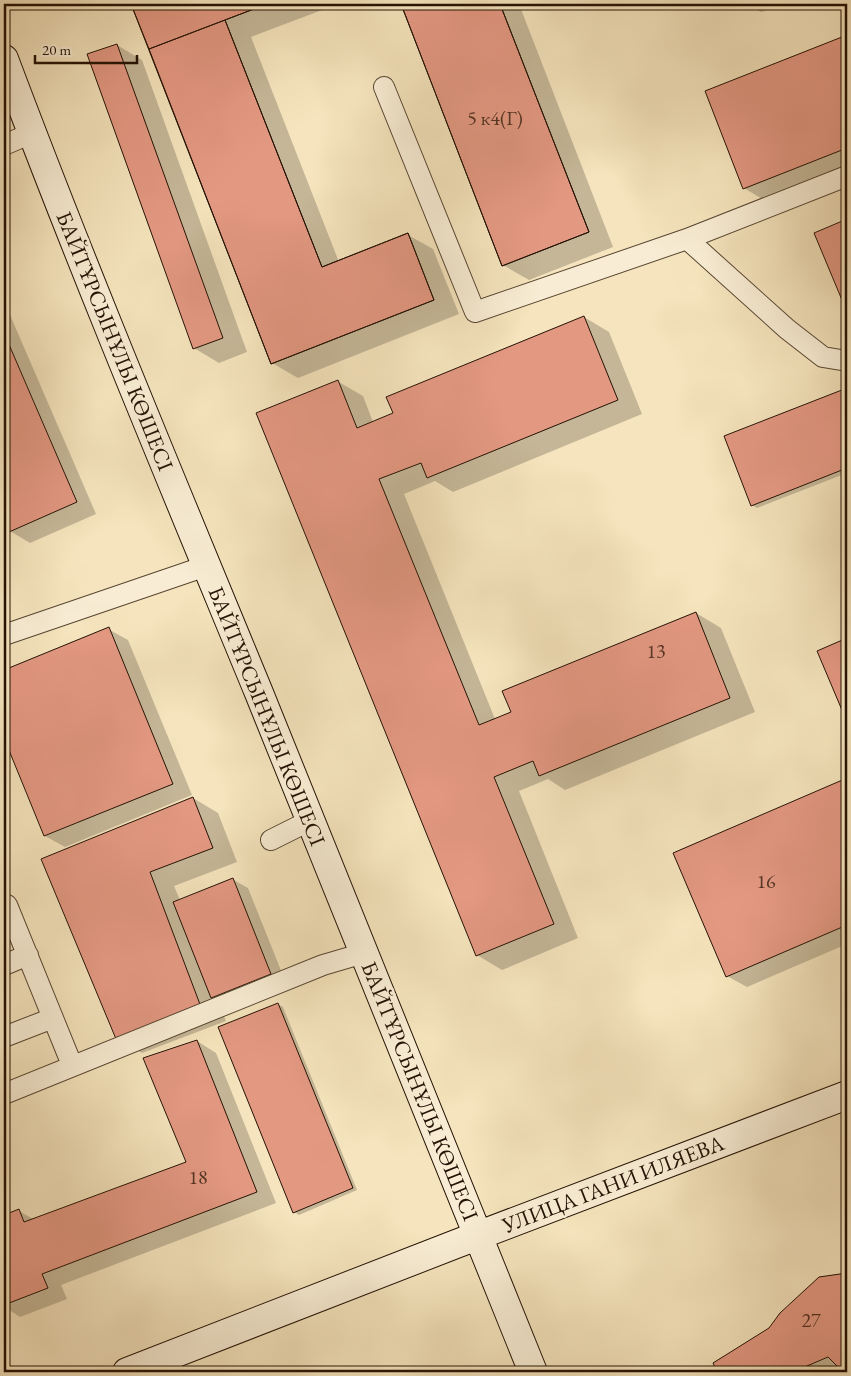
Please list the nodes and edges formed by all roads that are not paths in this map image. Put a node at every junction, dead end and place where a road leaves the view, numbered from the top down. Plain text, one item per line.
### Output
1 (4, 59) edge
2 (384, 87) dead end
3 (32, 133) junction
4 (4, 145) edge
5 (847, 176) edge
6 (687, 238) junction
7 (847, 361) edge
8 (206, 566) junction
9 (4, 635) edge
10 (311, 820) junction
11 (270, 840) dead end
12 (4, 906) edge
13 (364, 954) junction
14 (28, 955) junction
15 (4, 966) edge
16 (53, 1018) junction
17 (4, 1036) edge
18 (72, 1065) junction
19 (4, 1094) edge
20 (847, 1095) edge
21 (479, 1235) junction
22 (127, 1372) edge
23 (533, 1372) edge

1 - 3 main road, БАЙТҰРСЫНҰЛЫ КӨШЕСІ
2 - 6 lane
3 - 4 lane
3 - 8 main road, БАЙТҰРСЫНҰЛЫ КӨШЕСІ
5 - 6 lane
6 - 7 lane
8 - 9 lane
8 - 10 main road, БАЙТҰРСЫНҰЛЫ КӨШЕСІ
10 - 11 lane
10 - 13 main road, БАЙТҰРСЫНҰЛЫ КӨШЕСІ
12 - 14 lane
13 - 18 lane
13 - 21 main road, БАЙТҰРСЫНҰЛЫ КӨШЕСІ
14 - 15 lane
14 - 16 lane
16 - 17 lane
16 - 18 lane
18 - 19 lane
20 - 21 main road, УЛИЦА ГАНИ ИЛЯЕВА
21 - 22 main road, УЛИЦА ГАНИ ИЛЯЕВА
21 - 23 main road, БАЙТҰРСЫНҰЛЫ КӨШЕСІ

